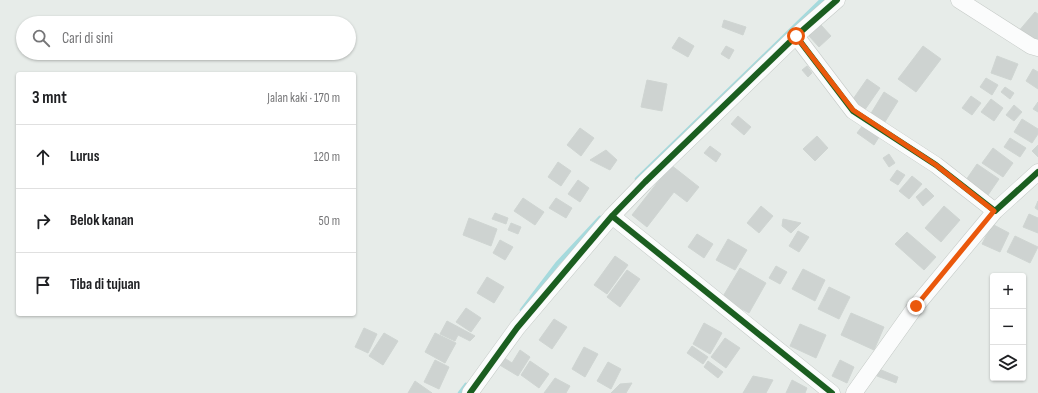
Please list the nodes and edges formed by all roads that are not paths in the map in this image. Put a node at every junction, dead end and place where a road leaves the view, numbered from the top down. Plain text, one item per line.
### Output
1 (837, 0) edge
2 (959, 0) edge
3 (796, 36) junction
4 (1038, 48) edge
5 (1038, 172) edge
6 (994, 211) junction
7 (612, 216) junction
8 (470, 393) edge
9 (832, 393) edge
10 (854, 393) edge

1 - 3 street
2 - 4 street
3 - 6 street
3 - 7 street
5 - 6 street
6 - 10 street
7 - 8 street
7 - 9 street

